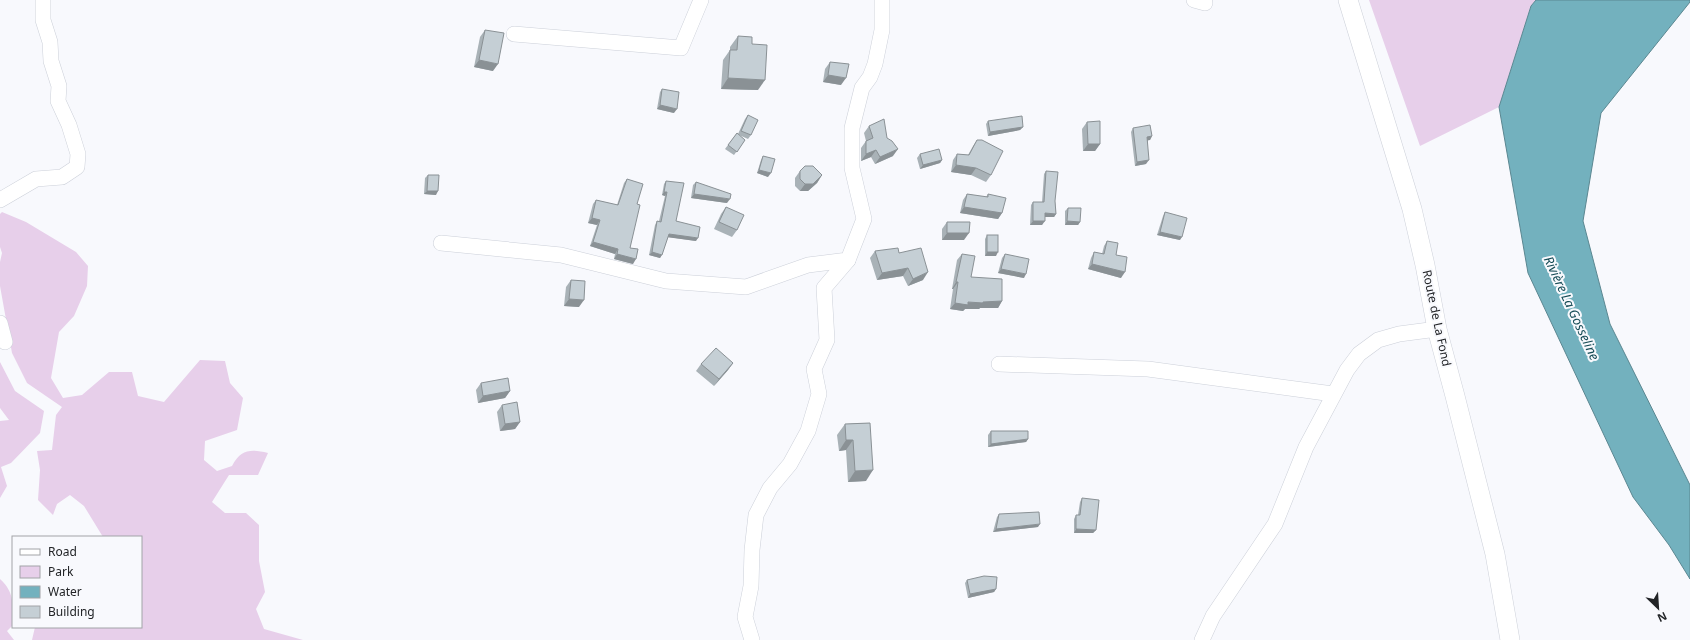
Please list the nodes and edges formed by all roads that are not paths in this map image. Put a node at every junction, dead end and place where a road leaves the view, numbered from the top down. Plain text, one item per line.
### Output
1 (43, 0) edge
2 (701, 0) edge
3 (882, 0) edge
4 (1348, 0) edge
5 (514, 34) dead end
6 (0, 200) edge
7 (441, 243) dead end
8 (848, 260) junction
9 (0, 323) edge
10 (1437, 329) junction
11 (5, 342) dead end
12 (999, 364) dead end
13 (1333, 394) junction
14 (752, 640) edge
15 (1202, 640) edge
16 (1510, 640) edge

1 - 6 street
2 - 5 street
3 - 8 street
4 - 10 street, Route de La Fond
7 - 8 street
8 - 14 street
9 - 11 street
10 - 13 street
10 - 16 street, Route de La Fond
12 - 13 street
13 - 15 street

